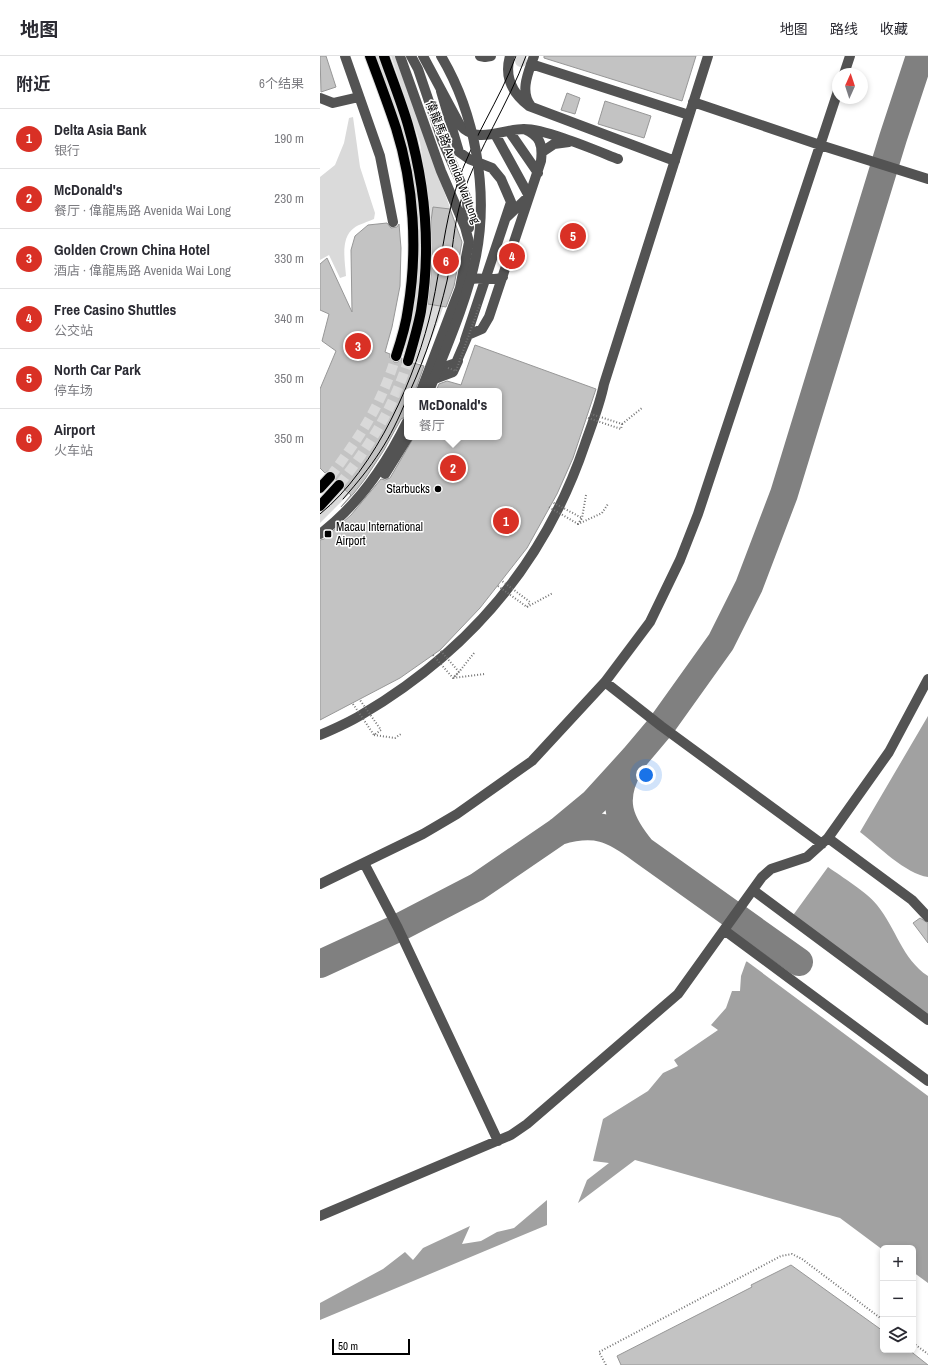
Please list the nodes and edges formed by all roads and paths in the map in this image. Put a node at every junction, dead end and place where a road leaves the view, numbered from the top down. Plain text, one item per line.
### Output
1 (345, 56) edge
2 (370, 56) edge
3 (377, 56) edge
4 (384, 56) edge
5 (400, 56) edge
6 (411, 56) edge
7 (423, 56) edge
8 (441, 56) edge
9 (480, 56) edge
10 (491, 56) edge
11 (510, 56) edge
12 (708, 56) edge
13 (850, 56) edge
14 (532, 60) edge
15 (846, 68) edge
16 (528, 76) junction
17 (509, 79) junction
18 (441, 91) junction
19 (359, 97) junction
20 (320, 98) edge
21 (693, 102) junction
22 (834, 104) edge
23 (532, 107) junction
24 (689, 115) junction
25 (524, 129) junction
26 (509, 131) junction
27 (495, 134) junction
28 (571, 142) junction
29 (820, 145) junction
30 (542, 152) junction
31 (402, 155) junction
32 (618, 159) dead end
33 (675, 161) junction
34 (538, 173) junction
35 (928, 179) edge
36 (529, 196) junction
37 (516, 210) junction
38 (393, 222) dead end
39 (469, 242) junction
40 (503, 277) junction
41 (485, 280) junction
42 (462, 283) junction
43 (480, 304) dead end
44 (465, 340) junction
45 (396, 356) tunnel mouth
46 (408, 360) tunnel mouth
47 (458, 361) junction
48 (449, 369) dead end
49 (429, 373) junction
50 (424, 388) edge
51 (424, 388) edge
52 (425, 388) edge
53 (642, 408) dead end
54 (591, 414) dead end
55 (588, 418) dead end
56 (622, 424) junction
57 (404, 427) edge
58 (406, 440) edge
59 (330, 477) tunnel mouth
60 (340, 485) tunnel mouth
61 (320, 488) edge
62 (586, 495) dead end
63 (552, 502) dead end
64 (608, 504) dead end
65 (320, 506) edge
66 (549, 507) dead end
67 (582, 518) junction
68 (578, 524) junction
69 (320, 534) edge
70 (320, 543) edge
71 (502, 581) dead end
72 (498, 586) dead end
73 (553, 593) dead end
74 (527, 607) junction
75 (440, 650) dead end
76 (474, 653) dead end
77 (433, 655) dead end
78 (459, 672) junction
79 (485, 674) dead end
80 (453, 678) junction
81 (928, 679) edge
82 (605, 682) junction
83 (360, 700) dead end
84 (353, 704) dead end
85 (401, 734) dead end
86 (320, 735) edge
87 (374, 735) junction
88 (825, 841) junction
89 (364, 862) junction
90 (320, 884) edge
91 (753, 890) junction
92 (928, 917) edge
93 (724, 930) junction
94 (928, 1020) edge
95 (928, 1081) edge
96 (498, 1141) junction
97 (320, 1216) edge
98 (880, 1318) edge
99 (916, 1345) edge
100 (928, 1354) edge
101 (606, 1365) edge

1 - 19 street
2 - 31 main road
3 - 31 main road
4 - 46 main road
5 - 39 street, 偉龍馬路 Avenida Wai Long
6 - 39 street
7 - 18 street
8 - 50 street, 偉龍馬路 Avenida Wai Long, bridge
9 - 10 street
11 - 17 street
12 - 21 street
13 - 15 street
14 - 16 street
14 - 24 street
16 - 17 street
16 - 23 street
17 - 23 street
18 - 27 street
18 - 37 street
19 - 20 street
19 - 38 street
21 - 24 street
21 - 29 street
22 - 29 street
23 - 33 street
24 - 33 street
25 - 26 street
25 - 28 street
25 - 30 street
26 - 27 street
26 - 34 street
27 - 36 street
28 - 30 street
28 - 32 street
29 - 35 street
29 - 82 street
30 - 34 street
31 - 45 main road
33 - 86 street
34 - 36 street
36 - 37 street
37 - 40 street
37 - 41 street
39 - 42 street, 偉龍馬路 Avenida Wai Long
40 - 41 street
40 - 44 street
41 - 42 street
41 - 44 street
42 - 49 street, 偉龍馬路 Avenida Wai Long
43 - 48 path, bridge
44 - 47 street
47 - 49 street
47 - 52 street
49 - 51 street, 偉龍馬路 Avenida Wai Long
53 - 56 path
54 - 56 path, bridge
55 - 56 path, bridge
57 - 69 street
58 - 70 street
59 - 61 main road
60 - 65 main road
62 - 67 path
63 - 67 path, bridge
64 - 68 path
66 - 68 path, bridge
67 - 68 path, bridge
71 - 74 path, bridge
72 - 74 path, bridge
73 - 74 path
75 - 78 path, bridge
76 - 78 path
77 - 80 path, bridge
78 - 80 path, bridge
79 - 80 path
81 - 88 street
82 - 88 street
82 - 89 street
83 - 87 path, bridge
84 - 87 path, bridge
85 - 87 path
88 - 91 street
88 - 92 street
89 - 90 street
89 - 96 street
91 - 93 street
91 - 94 street
93 - 95 street
93 - 96 street
96 - 97 street
98 - 101 path
99 - 100 path

